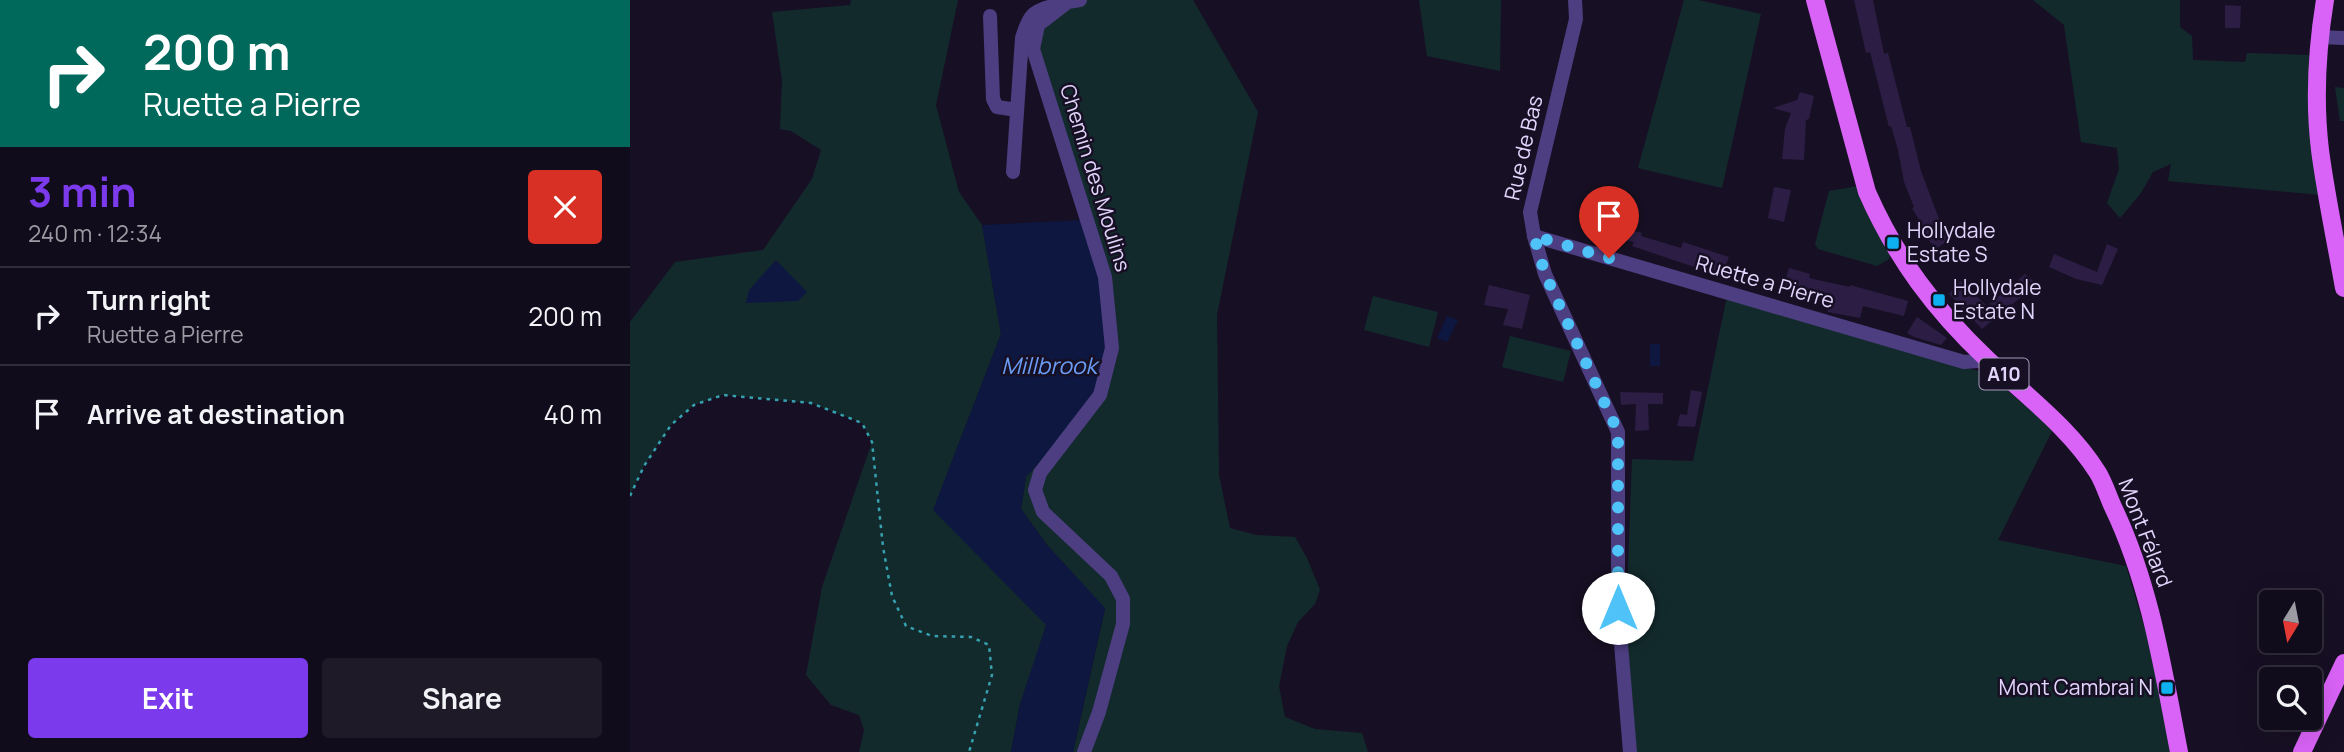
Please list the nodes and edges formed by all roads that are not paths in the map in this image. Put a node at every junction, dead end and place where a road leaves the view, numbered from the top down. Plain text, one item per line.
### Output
1 (1575, 0) edge
2 (1815, 0) edge
3 (2325, 0) edge
4 (1074, 1) edge
5 (990, 16) dead end
6 (2319, 37) junction
7 (2344, 38) edge
8 (1017, 110) junction
9 (1013, 172) dead end
10 (1534, 236) junction
11 (2344, 288) edge
12 (1984, 357) junction
13 (2344, 663) edge
14 (1084, 752) edge
15 (1630, 752) edge
16 (2179, 752) edge
17 (2302, 752) edge

1 - 10 street, Rue de Bas
2 - 12 main road, Mont Félard / A10
3 - 6 main road
4 - 8 street
4 - 14 street, Chemin des Moulins
5 - 8 street
6 - 7 street
6 - 11 main road
8 - 9 street
10 - 12 street, Ruette a Pierre
10 - 15 street, Rue de Bas
12 - 16 main road, Mont Félard / A10
13 - 17 main road

